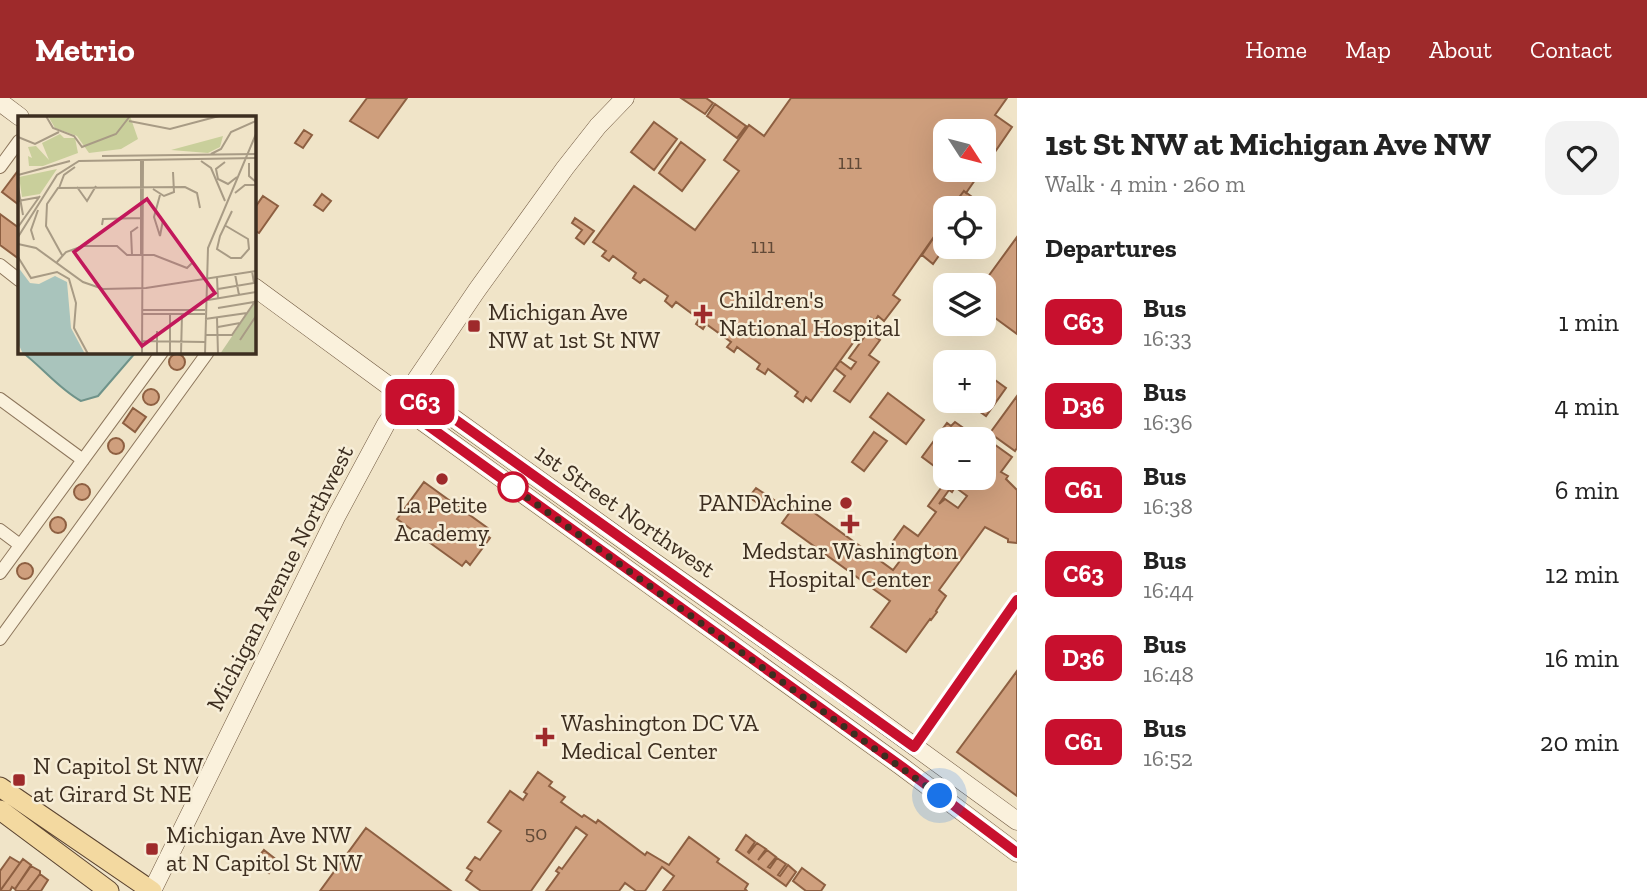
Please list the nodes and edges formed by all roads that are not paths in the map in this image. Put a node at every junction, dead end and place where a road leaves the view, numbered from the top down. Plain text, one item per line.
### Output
1 (625, 98) edge
2 (0, 102) edge
3 (19, 116) edge
4 (18, 142) edge
5 (0, 167) edge
6 (0, 265) edge
7 (18, 278) edge
8 (256, 289) edge
9 (161, 354) edge
10 (207, 354) edge
11 (404, 397) junction
12 (0, 399) edge
13 (83, 460) junction
14 (0, 530) edge
15 (20, 545) junction
16 (0, 573) edge
17 (0, 639) edge
18 (0, 787) edge
19 (0, 810) edge
20 (1017, 821) edge
21 (1017, 853) edge
22 (109, 891) edge
23 (152, 891) edge

1 - 11 street, Michigan Avenue Northwest
2 - 3 street
4 - 5 street
6 - 7 street
8 - 11 street, 1st Street Northwest
9 - 13 street
10 - 17 street
11 - 20 street, 1st Street Northwest
11 - 21 street, 1st Street Northwest
11 - 23 street, Michigan Avenue Northwest
12 - 13 street
13 - 15 street
14 - 15 street
15 - 16 street
18 - 23 main road
19 - 22 main road

